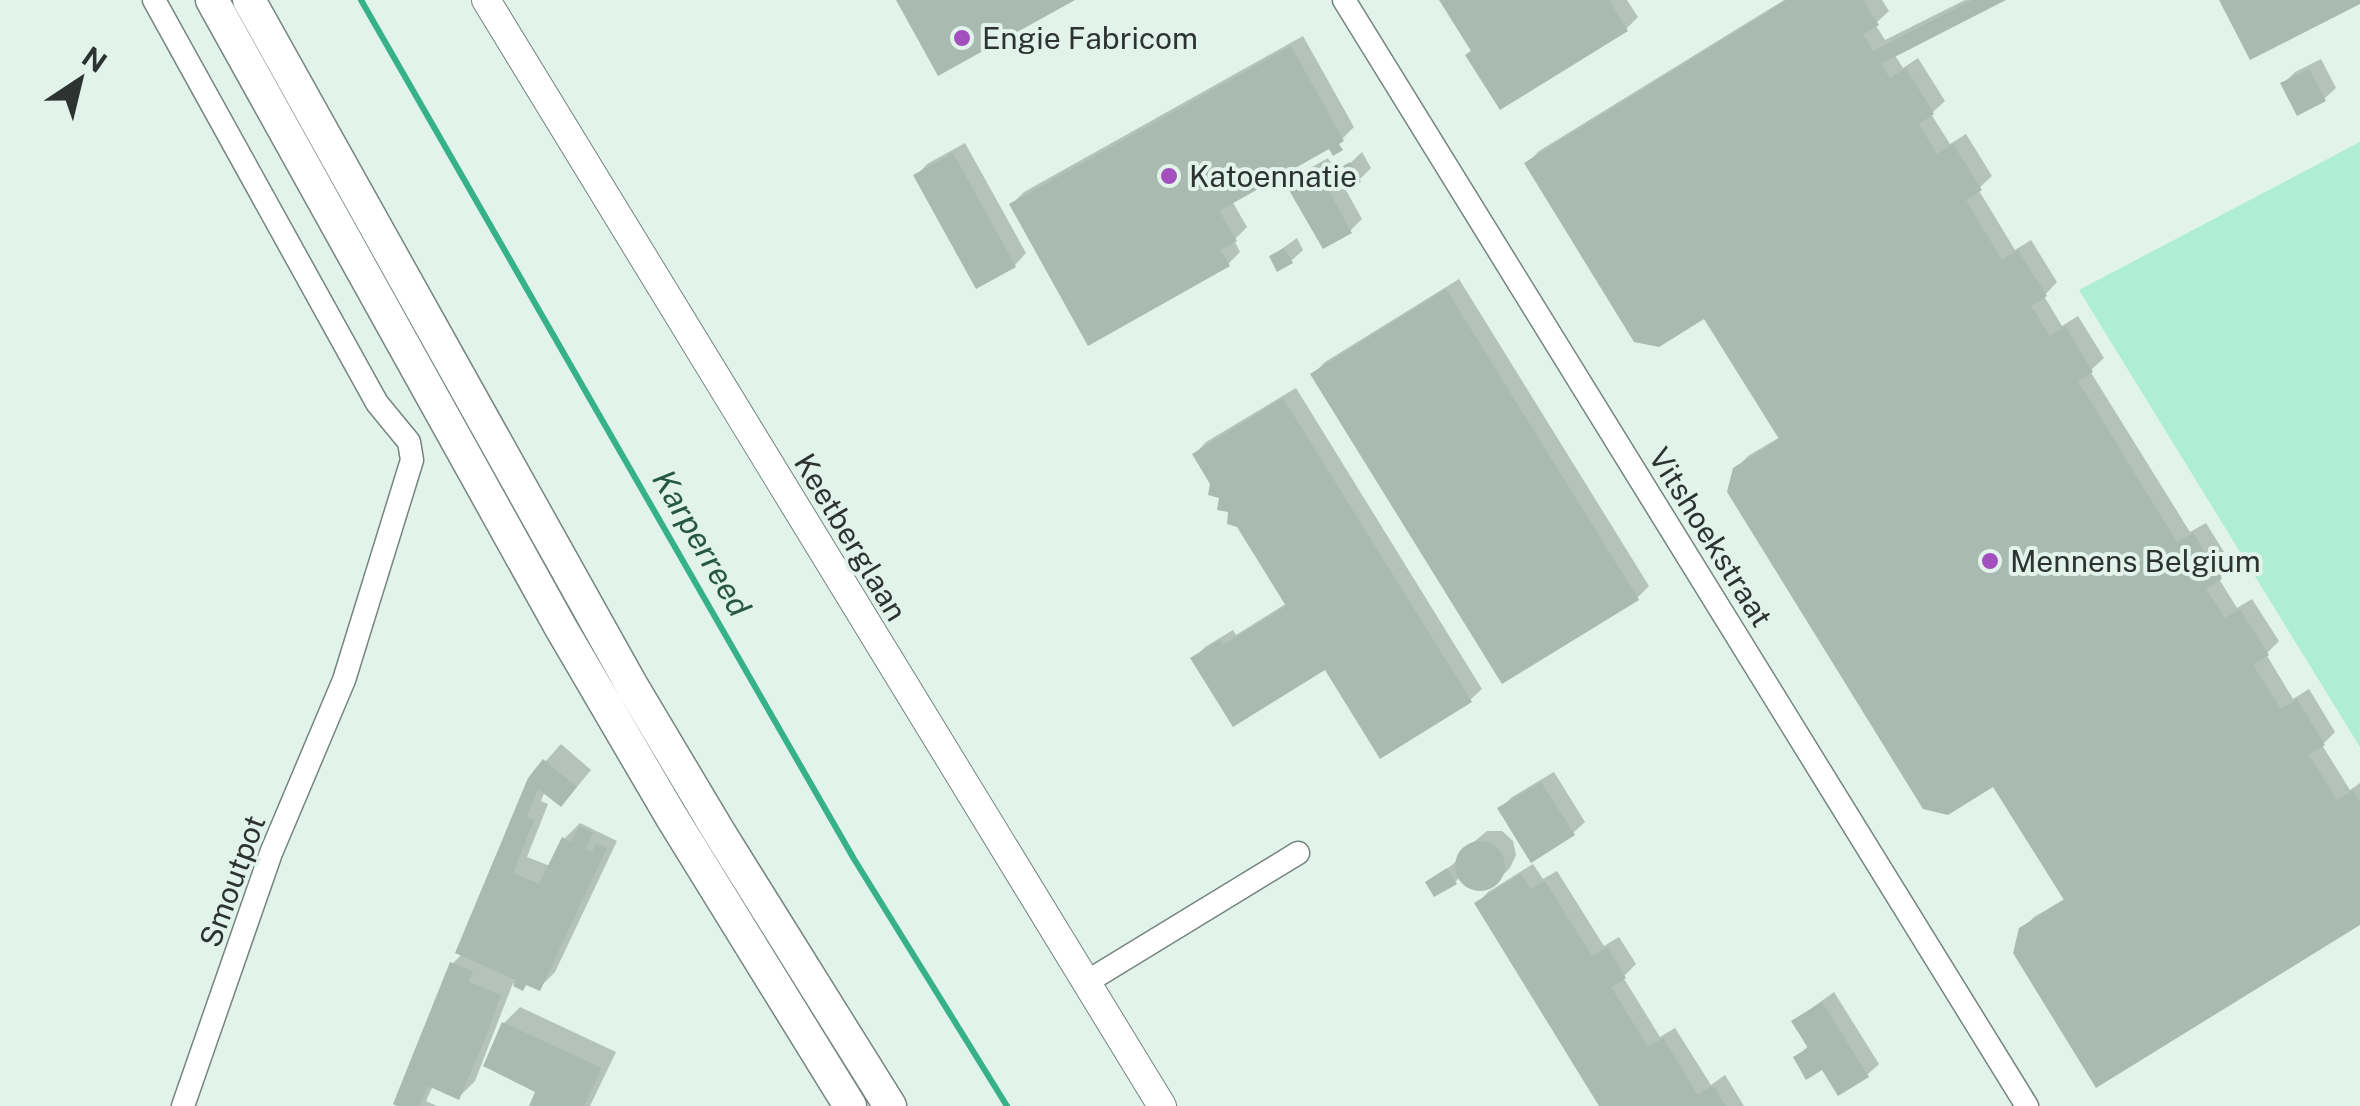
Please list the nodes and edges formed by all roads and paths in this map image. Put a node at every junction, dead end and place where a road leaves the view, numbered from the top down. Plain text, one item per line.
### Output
1 (154, 0) edge
2 (212, 0) edge
3 (248, 0) edge
4 (466, 0) edge
5 (486, 0) edge
6 (1344, 0) edge
7 (1298, 853) dead end
8 (1085, 982) junction
9 (183, 1106) edge
10 (850, 1106) edge
11 (890, 1106) edge
12 (1141, 1106) edge
13 (1162, 1106) edge
14 (2027, 1106) edge

1 - 9 street, Smoutpot
2 - 10 highway
3 - 11 highway
4 - 12 main road, Keetberglaan
5 - 8 main road, Keetberglaan
6 - 14 street, Vitshoekstraat
7 - 8 street
8 - 13 main road, Keetberglaan

